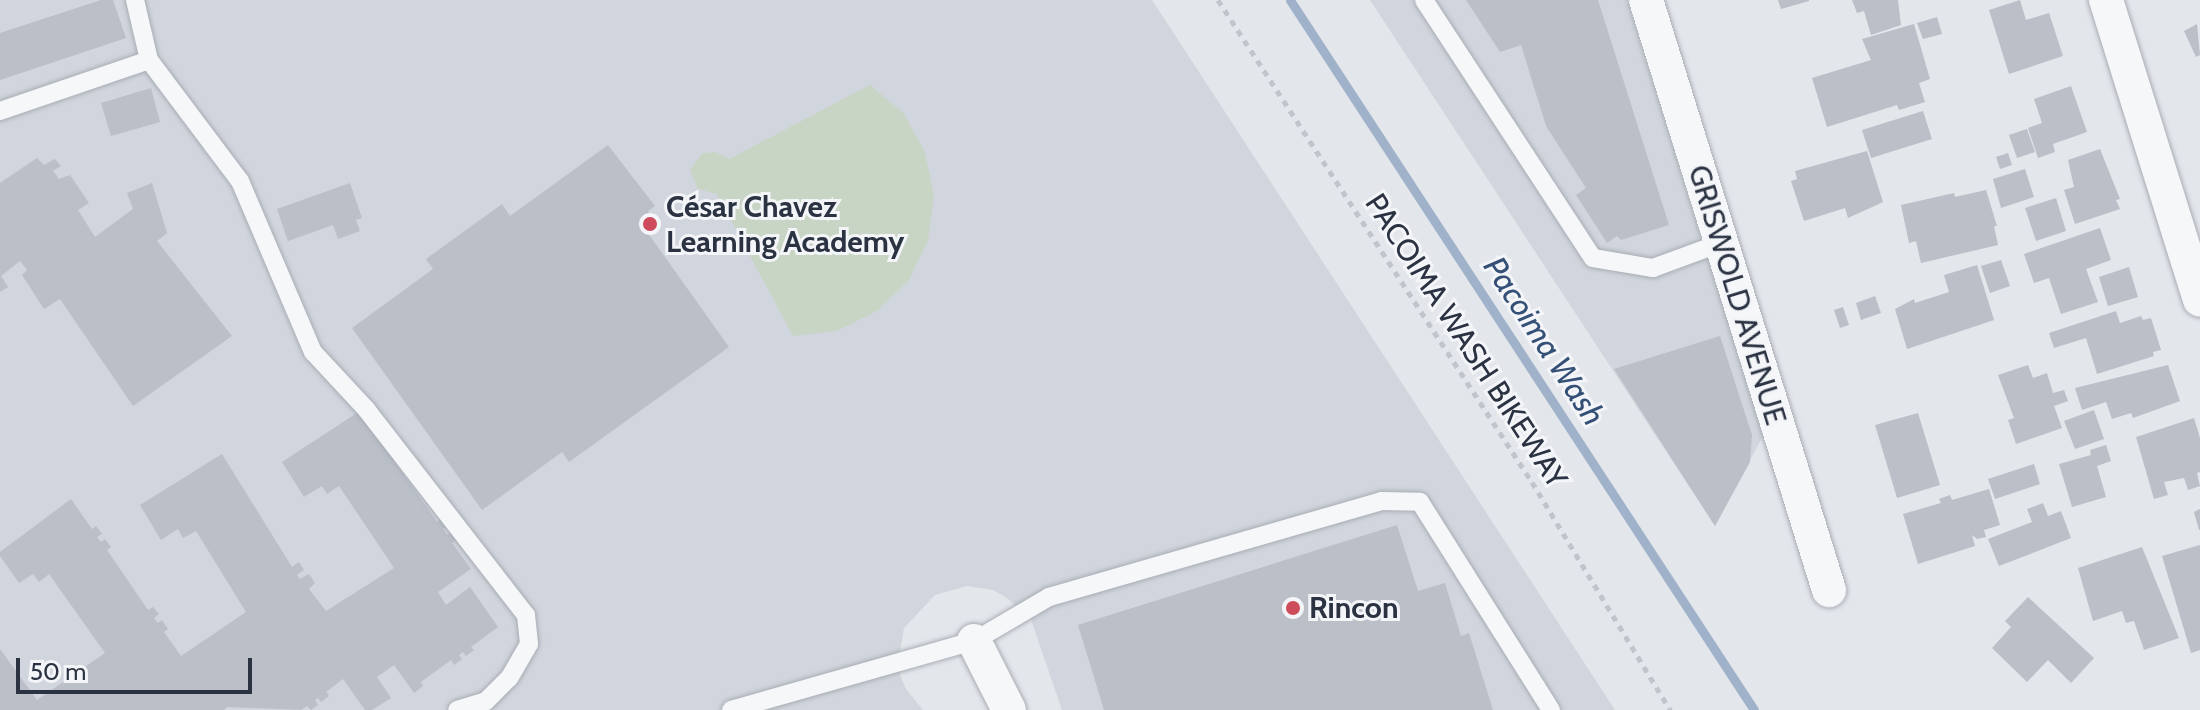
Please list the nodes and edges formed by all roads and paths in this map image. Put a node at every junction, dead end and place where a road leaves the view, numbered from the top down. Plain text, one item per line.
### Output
1 (135, 0) edge
2 (1218, 0) edge
3 (1424, 0) edge
4 (1646, 0) edge
5 (2106, 0) edge
6 (149, 60) junction
7 (0, 111) edge
8 (1721, 243) junction
9 (2200, 300) edge
10 (1829, 590) dead end
11 (974, 641) junction
12 (457, 710) edge
13 (731, 710) edge
14 (1009, 710) edge
15 (1551, 710) edge
16 (1670, 710) edge

1 - 6 lane
2 - 16 path, PACOIMA WASH BIKEWAY
3 - 8 lane
4 - 8 street, GRISWOLD AVENUE
5 - 9 street
6 - 7 lane
6 - 12 lane
8 - 10 street, GRISWOLD AVENUE
11 - 13 lane
11 - 14 street
11 - 15 lane

